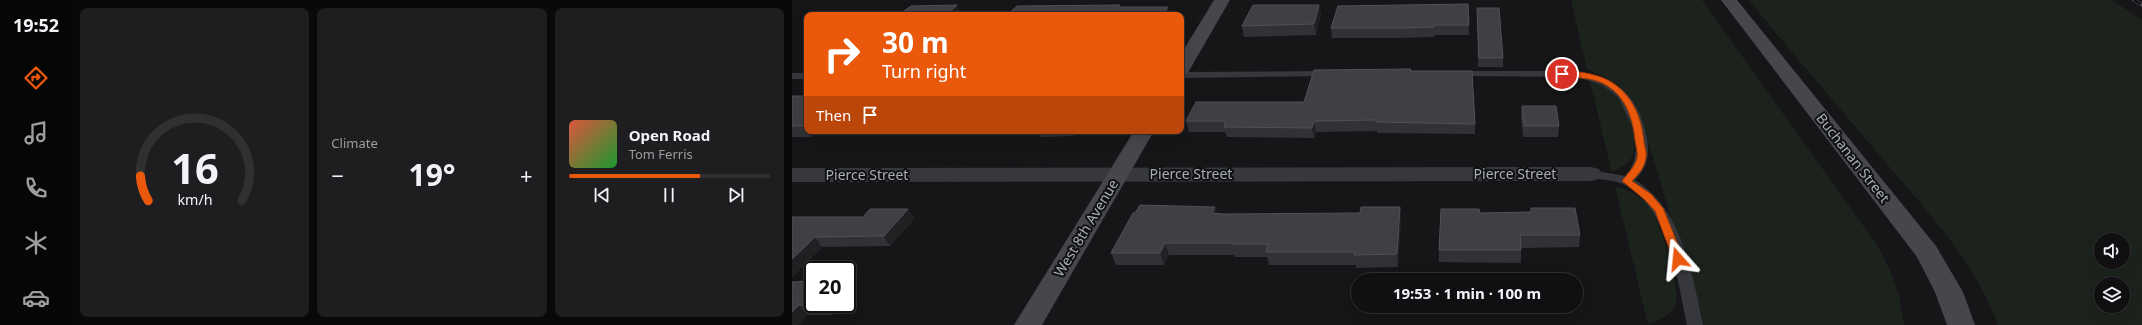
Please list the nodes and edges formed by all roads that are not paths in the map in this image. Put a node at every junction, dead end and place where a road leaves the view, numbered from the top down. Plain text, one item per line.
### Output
1 (1222, 0) edge
2 (1729, 0) edge
3 (1184, 64) edge
4 (1339, 74) edge
5 (1442, 74) edge
6 (1184, 75) edge
7 (792, 76) edge
8 (804, 76) edge
9 (1142, 134) edge
10 (1119, 174) junction
11 (1591, 174) joint
12 (792, 175) edge
13 (1627, 181) junction
14 (1028, 325) edge
15 (1695, 325) edge
16 (1961, 325) edge

1 - 3 street
2 - 16 street, Buchanan Street
4 - 6 lane
5 - 13 lane
7 - 8 lane
9 - 10 street, West 8th Avenue
10 - 11 street, Pierce Street
10 - 12 street, Pierce Street
10 - 14 street, West 8th Avenue
11 - 13 lane
13 - 15 lane

